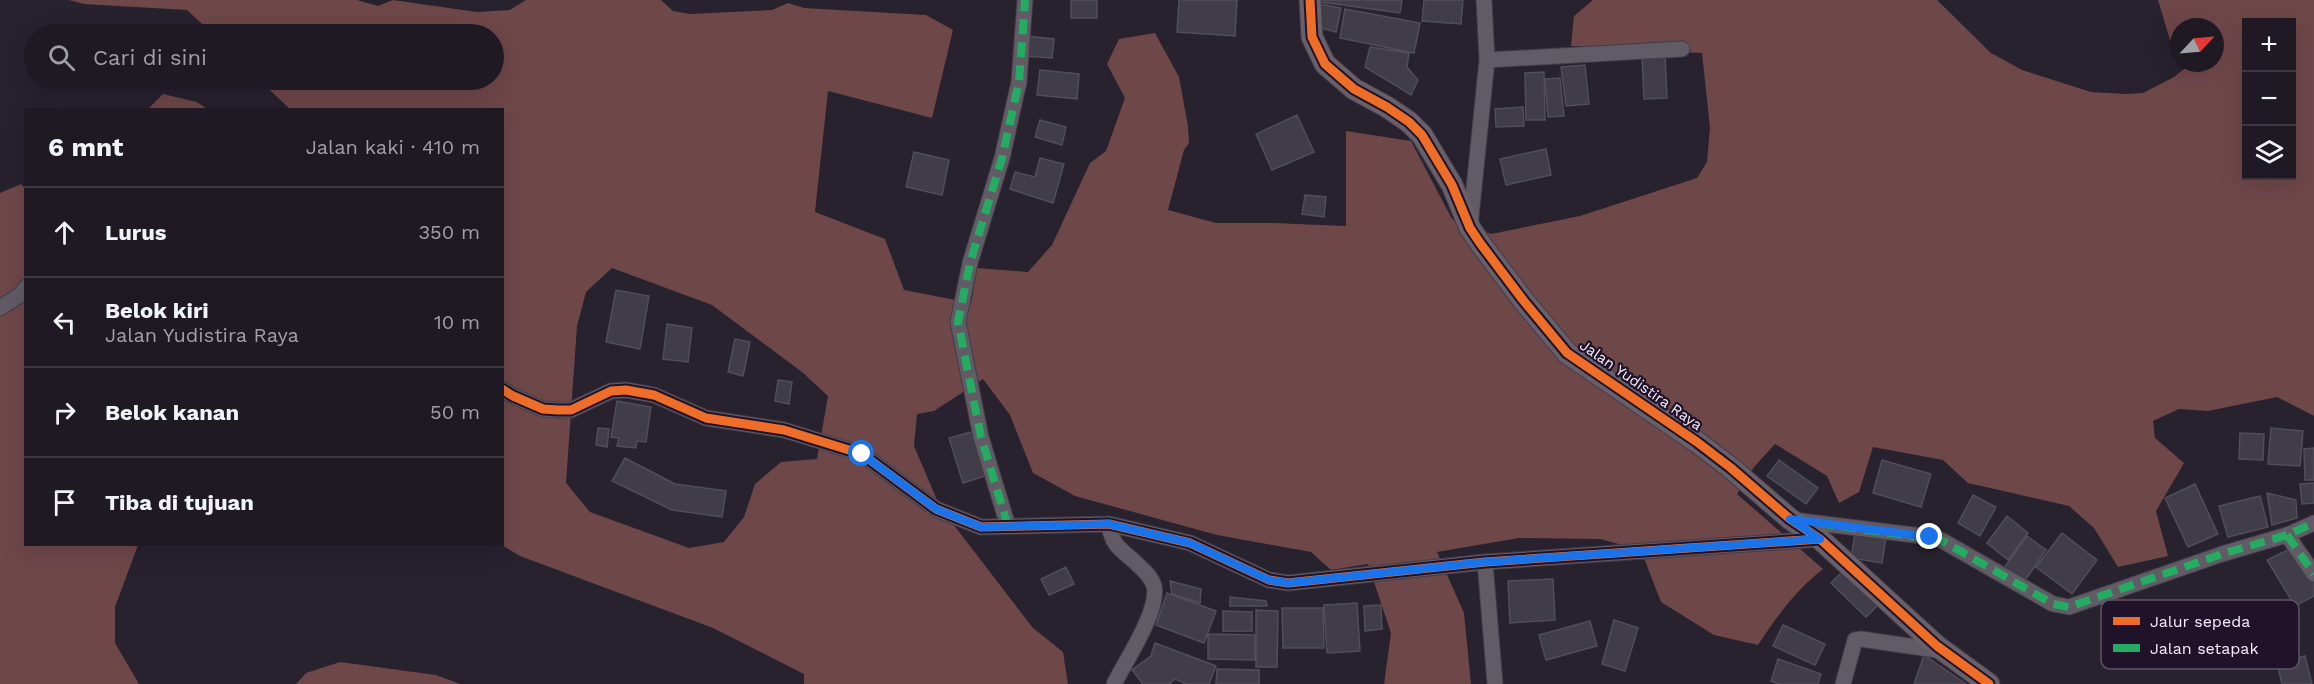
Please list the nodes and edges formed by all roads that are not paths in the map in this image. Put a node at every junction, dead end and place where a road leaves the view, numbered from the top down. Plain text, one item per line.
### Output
1 (1025, 0) edge
2 (1310, 0) edge
3 (1484, 0) edge
4 (1682, 49) dead end
5 (1487, 60) junction
6 (1470, 228) junction
7 (24, 290) edge
8 (0, 308) edge
9 (504, 390) edge
10 (1790, 519) junction
11 (2314, 523) edge
12 (1109, 524) junction
13 (1008, 526) junction
14 (2287, 535) junction
15 (1820, 539) junction
16 (1485, 562) junction
17 (2314, 574) edge
18 (1944, 651) junction
19 (1114, 684) edge
20 (1495, 684) edge
21 (1843, 684) edge
22 (1989, 684) edge

1 - 13 street
2 - 6 street, Jalan Yudistira Raya
3 - 5 street
4 - 5 street
5 - 6 street
6 - 10 street, Jalan Yudistira Raya
7 - 8 street
9 - 13 street
10 - 14 street
10 - 15 street, Jalan Yudistira Raya
11 - 14 street
12 - 13 street
12 - 16 street
12 - 19 street
14 - 17 street
15 - 16 street
15 - 18 street, Jalan Yudistira Raya
16 - 20 street
18 - 21 street
18 - 22 street, Jalan Yudistira Raya

